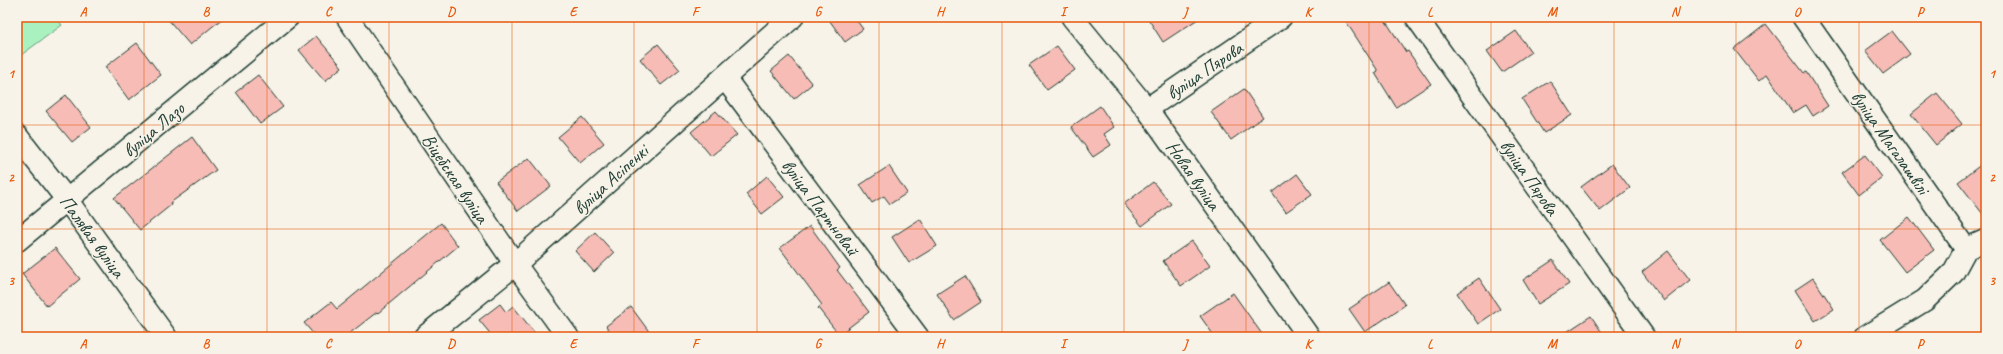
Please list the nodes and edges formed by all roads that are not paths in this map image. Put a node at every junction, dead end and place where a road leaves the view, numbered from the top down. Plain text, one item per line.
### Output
1 (288, 17) edge
2 (347, 17) edge
3 (792, 17) edge
4 (1072, 17) edge
5 (1281, 17) edge
6 (1416, 17) edge
7 (1803, 17) edge
8 (724, 77) junction
9 (1147, 109) junction
10 (17, 136) edge
11 (67, 200) junction
12 (1986, 240) edge
13 (17, 241) edge
14 (1966, 249) junction
15 (515, 264) junction
16 (1878, 334) edge
17 (166, 337) edge
18 (425, 337) edge
19 (568, 337) edge
20 (918, 337) edge
21 (1309, 337) edge
22 (1644, 337) edge

1 - 11 street, вуліца Лазо
2 - 15 street, Віцебская вуліца
3 - 8 street, вуліца Асіпенкі
4 - 9 street, Новая вуліца
5 - 9 street, вуліца Пярова
6 - 22 street, вуліца Пярова
7 - 14 street, вуліца Магалашвілі
8 - 15 street, вуліца Асіпенкі
8 - 20 street, вуліца Партновай
9 - 21 street, Новая вуліца
10 - 11 street, Палявая вуліца
11 - 13 street, вуліца Лазо
11 - 17 street, Палявая вуліца
12 - 14 street
14 - 16 street
15 - 18 street, вуліца Асіпенкі
15 - 19 street, Віцебская вуліца

